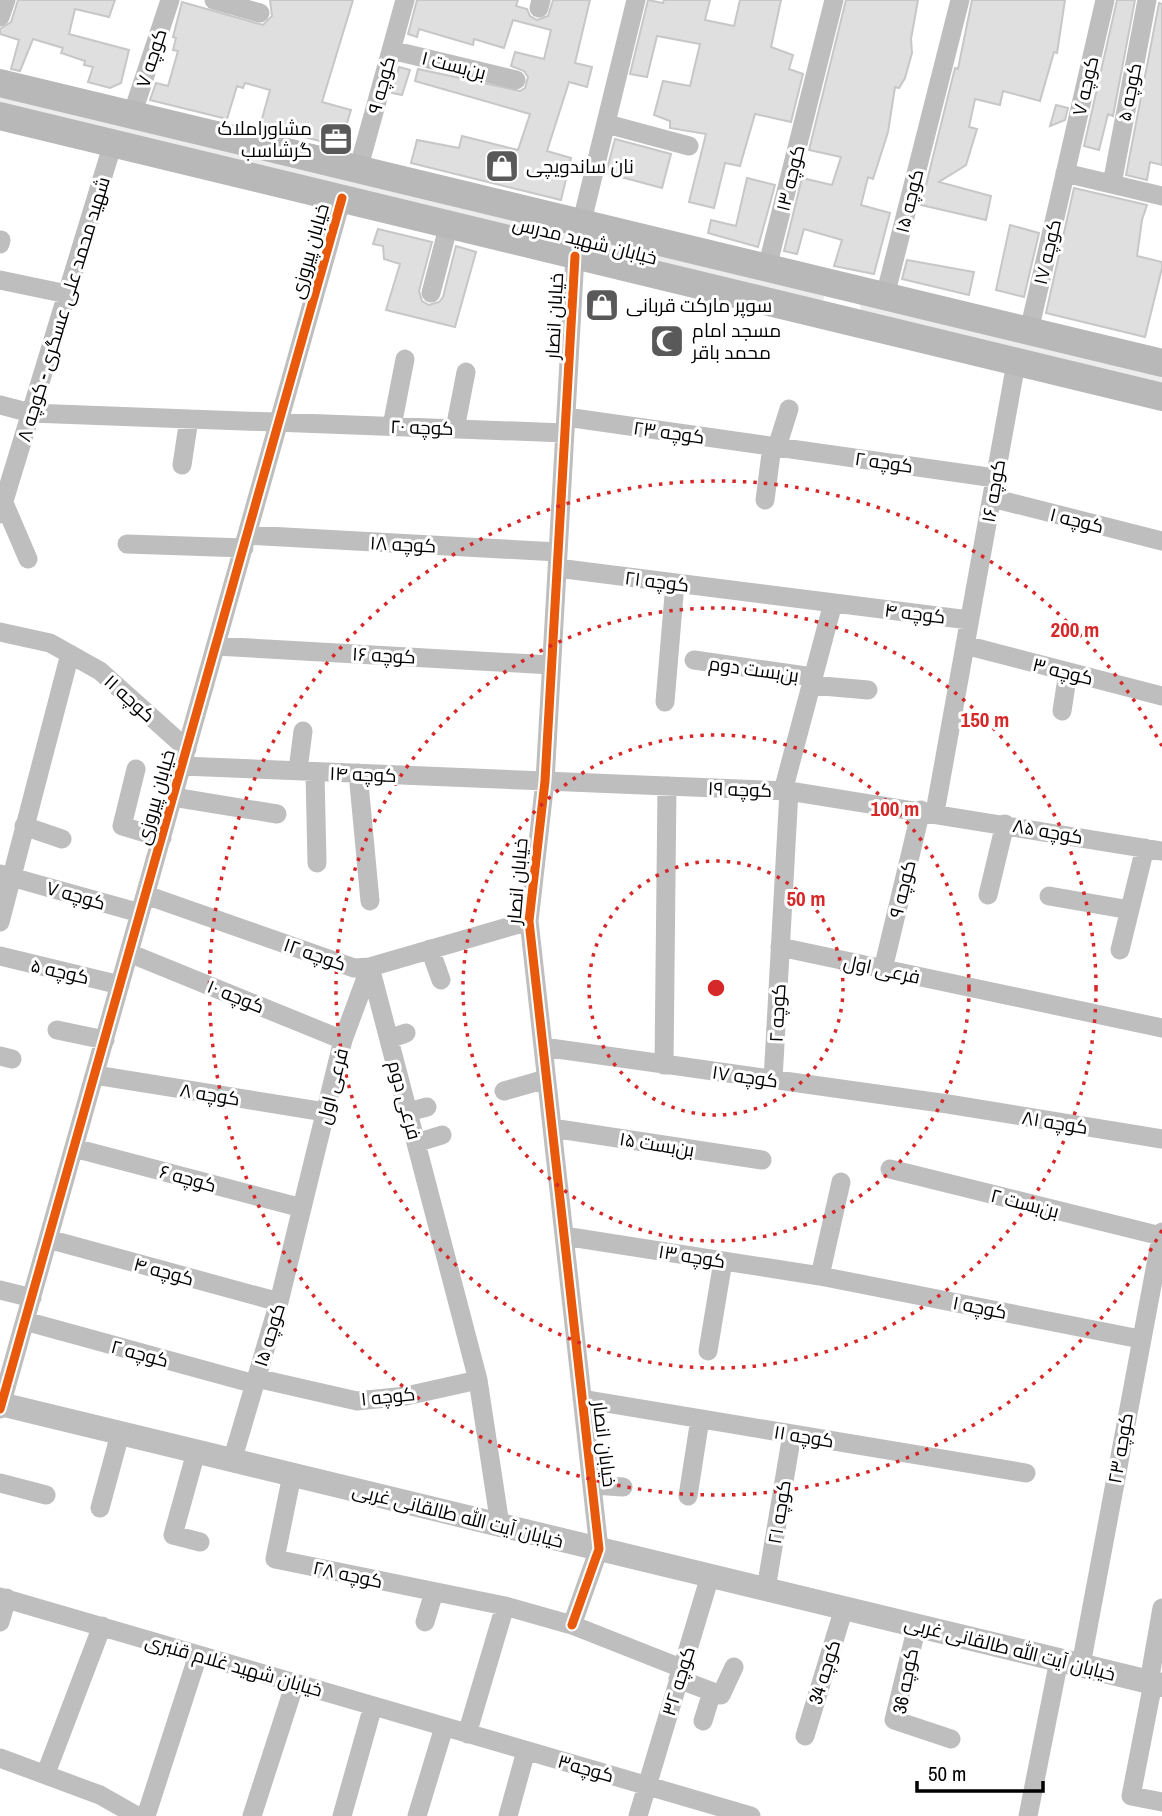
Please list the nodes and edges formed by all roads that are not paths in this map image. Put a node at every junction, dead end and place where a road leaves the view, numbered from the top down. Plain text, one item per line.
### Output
1 (6, 0) edge
2 (170, 0) edge
3 (214, 0) edge
4 (405, 0) edge
5 (636, 0) edge
6 (834, 0) edge
7 (960, 0) edge
8 (1105, 0) edge
9 (1147, 0) edge
10 (250, 7) edge
11 (0, 17) edge
12 (391, 50) junction
13 (516, 80) dead end
14 (0, 83) edge
15 (132, 115) junction
16 (0, 116) edge
17 (607, 124) junction
18 (113, 143) junction
19 (689, 146) dead end
20 (358, 170) junction
21 (1065, 173) junction
22 (1112, 184) junction
23 (1162, 196) edge
24 (342, 198) junction
25 (449, 224) junction
26 (581, 225) junction
27 (575, 256) junction
28 (767, 268) junction
29 (0, 280) edge
30 (431, 293) dead end
31 (68, 294) junction
32 (885, 296) junction
33 (1029, 331) junction
34 (1161, 357) edge
35 (405, 359) dead end
36 (1016, 363) junction
37 (466, 372) dead end
38 (1162, 397) edge
39 (0, 405) edge
40 (789, 410) dead end
41 (32, 413) junction
42 (189, 419) junction
43 (279, 422) junction
44 (565, 425) junction
45 (392, 426) junction
46 (455, 429) junction
47 (774, 446) junction
48 (182, 465) dead end
49 (995, 478) junction
50 (992, 498) junction
51 (765, 500) dead end
52 (2, 508) edge
53 (1162, 541) edge
54 (245, 542) junction
55 (127, 544) dead end
56 (28, 559) dead end
57 (557, 560) junction
58 (675, 583) junction
59 (757, 593) joint
60 (832, 603) junction
61 (970, 620) junction
62 (0, 632) edge
63 (965, 645) junction
64 (216, 646) junction
65 (70, 654) junction
66 (694, 660) dead end
67 (551, 665) junction
68 (1068, 672) junction
69 (812, 681) junction
70 (868, 690) dead end
71 (1162, 696) edge
72 (665, 702) dead end
73 (1062, 711) dead end
74 (303, 730) dead end
75 (184, 757) junction
76 (136, 769) dead end
77 (307, 771) junction
78 (358, 774) junction
79 (545, 781) junction
80 (667, 786) junction
81 (786, 791) junction
82 (173, 797) junction
83 (928, 811) junction
84 (277, 814) dead end
85 (1005, 824) junction
86 (24, 825) junction
87 (162, 838) junction
88 (62, 839) dead end
89 (1154, 849) edge
90 (317, 863) dead end
91 (5, 875) edge
92 (988, 895) dead end
93 (1049, 896) dead end
94 (370, 901) dead end
95 (143, 904) junction
96 (1130, 910) junction
97 (529, 921) junction
98 (0, 922) edge
99 (780, 947) junction
100 (430, 949) junction
101 (1120, 950) dead end
102 (129, 953) junction
103 (0, 957) edge
104 (370, 967) junction
105 (883, 969) junction
106 (441, 980) dead end
107 (120, 985) junction
108 (1162, 1028) edge
109 (57, 1030) dead end
110 (105, 1040) junction
111 (343, 1040) junction
112 (543, 1048) junction
113 (664, 1065) junction
114 (95, 1075) junction
115 (546, 1079) junction
116 (773, 1080) junction
117 (504, 1091) dead end
118 (948, 1104) joint
119 (325, 1112) junction
120 (552, 1128) junction
121 (442, 1136) dead end
122 (1162, 1139) edge
123 (416, 1143) junction
124 (74, 1147) junction
125 (762, 1160) dead end
126 (890, 1169) dead end
127 (842, 1182) dead end
128 (302, 1208) junction
129 (1161, 1234) edge
130 (564, 1236) junction
131 (48, 1239) junction
132 (723, 1261) junction
133 (820, 1276) junction
134 (0, 1290) edge
135 (32, 1298) junction
136 (279, 1302) junction
137 (25, 1321) junction
138 (1140, 1339) junction
139 (708, 1351) dead end
140 (478, 1380) junction
141 (256, 1381) junction
142 (582, 1399) junction
143 (0, 1406) edge
144 (701, 1419) junction
145 (120, 1434) junction
146 (792, 1434) junction
147 (196, 1452) junction
148 (232, 1461) junction
149 (1026, 1473) dead end
150 (292, 1475) junction
151 (0, 1483) edge
152 (593, 1485) junction
153 (623, 1487) dead end
154 (46, 1496) dead end
155 (688, 1496) dead end
156 (100, 1508) dead end
157 (500, 1525) junction
158 (200, 1542) dead end
159 (599, 1549) junction
160 (710, 1576) junction
161 (766, 1589) junction
162 (434, 1591) junction
163 (3, 1598) edge
164 (505, 1606) junction
165 (844, 1608) junction
166 (1162, 1608) edge
167 (0, 1622) edge
168 (425, 1622) dead end
169 (572, 1625) junction
170 (103, 1626) junction
171 (917, 1626) junction
172 (198, 1655) junction
173 (1070, 1663) junction
174 (734, 1667) dead end
175 (680, 1673) junction
176 (295, 1683) junction
177 (1155, 1683) edge
178 (717, 1694) junction
179 (373, 1706) junction
180 (704, 1721) dead end
181 (444, 1727) junction
182 (467, 1734) junction
183 (805, 1735) dead end
184 (951, 1740) dead end
185 (526, 1751) junction
186 (0, 1758) edge
187 (46, 1773) junction
188 (646, 1786) junction
189 (1162, 1802) edge
190 (418, 1812) edge
191 (136, 1816) edge
192 (146, 1816) edge
193 (252, 1816) edge
194 (342, 1816) edge
195 (508, 1816) edge
196 (638, 1816) edge
197 (751, 1816) edge
198 (1028, 1816) edge

1 - 11 street
2 - 15 street, کوچه ۷
3 - 10 street
4 - 12 street, کوچه ۹
5 - 17 street
6 - 28 street, کوچه ۱۳
7 - 32 street, کوچه ۱۵
8 - 21 street, کوچه ۷
9 - 22 street, کوچه ۵
12 - 13 street, بن‌بست ۱
12 - 20 street, کوچه ۹
14 - 15 main road, خیابان شهید مدرس
15 - 20 main road, خیابان شهید مدرس
16 - 18 main road, خیابان شهید مدرس
17 - 19 street
17 - 26 street
18 - 24 main road, خیابان شهید مدرس
18 - 31 street, شهید محمد علی عسگری - کوچه ۸
20 - 26 main road, خیابان شهید مدرس
21 - 22 street
21 - 33 street, کوچه ۱۷
22 - 23 street
24 - 25 main road, خیابان شهید مدرس
24 - 43 street, خیابان پیروزی
25 - 27 main road, خیابان شهید مدرس
25 - 30 street
26 - 28 main road, خیابان شهید مدرس
27 - 36 main road, خیابان شهید مدرس
27 - 44 street, خیابان انصار
28 - 32 main road, خیابان شهید مدرس
29 - 31 street
31 - 41 street, شهید محمد علی عسگری - کوچه ۸
32 - 33 main road, خیابان شهید مدرس
33 - 34 main road, خیابان شهید مدرس
35 - 45 street
36 - 38 main road, خیابان شهید مدرس
36 - 49 street, کوچه ۱۶
37 - 46 street
39 - 41 street
40 - 47 street
41 - 42 street
41 - 52 street, شهید محمد علی عسگری - کوچه ۸
42 - 43 street
42 - 48 street
43 - 45 street, کوچه ۲۰
43 - 54 street, خیابان پیروزی
44 - 46 street, کوچه ۲۰
44 - 47 street, کوچه ۲۳
44 - 57 street, خیابان انصار
45 - 46 street, کوچه ۲۰
47 - 49 street, کوچه ۲
47 - 51 street
49 - 50 street, کوچه ۱۶
50 - 53 street, کوچه ۱
50 - 61 street, کوچه ۱۶
52 - 56 street
54 - 55 street
54 - 57 street, کوچه ۱۸
54 - 64 street, خیابان پیروزی
57 - 58 street, کوچه ۲۱
57 - 67 street, خیابان انصار
58 - 59 street, کوچه ۲۱
58 - 72 street
59 - 60 street, کوچه ۴
60 - 61 street, کوچه ۴
60 - 69 street
61 - 63 street, کوچه ۴
62 - 65 street
63 - 68 street, کوچه ۳
63 - 83 street, کوچه ۴
64 - 67 street, کوچه ۱۶
64 - 75 street, خیابان پیروزی
65 - 75 street, کوچه ۱۱
65 - 86 street
66 - 69 street, بن‌بست دوم
67 - 79 street, خیابان انصار
68 - 71 street, کوچه ۳
68 - 73 street
69 - 70 street, بن‌بست دوم
69 - 81 street
74 - 77 street
75 - 77 street, کوچه ۱۴
75 - 82 street, خیابان پیروزی
76 - 87 street
77 - 78 street, کوچه ۱۴
77 - 90 street
78 - 79 street, کوچه ۱۴
78 - 94 street
79 - 80 street, کوچه ۱۹
79 - 97 street, خیابان انصار
80 - 81 street, کوچه ۱۹
80 - 113 street
81 - 83 street, کوچه ۱۹
81 - 99 street
82 - 84 street
82 - 87 street, خیابان پیروزی
83 - 85 street, کوچه ۸۵
83 - 105 street, کوچه ۹
85 - 89 street, کوچه ۸۵
85 - 92 street
86 - 88 street
86 - 91 street
87 - 95 street, خیابان پیروزی
89 - 96 street
91 - 95 street, کوچه ۷
91 - 98 street
93 - 96 street
95 - 102 street, خیابان پیروزی
95 - 104 street, کوچه ۱۲
96 - 101 street
97 - 100 street, کوچه ۱۲
97 - 112 street, خیابان انصار
99 - 105 street, فرعی اول
99 - 116 street, کوچه ۲
100 - 104 street, کوچه ۱۲
100 - 106 street
102 - 107 street, خیابان پیروزی
102 - 111 street, کوچه ۱۰
103 - 107 street, کوچه ۵
104 - 111 street, فرعی اول
104 - 123 street, فرعی دوم
105 - 108 street, فرعی اول
107 - 110 street, خیابان پیروزی
109 - 110 street
110 - 114 street, خیابان پیروزی
111 - 119 street, فرعی اول
112 - 113 street, کوچه ۱۷
112 - 115 street, خیابان انصار
113 - 116 street, کوچه ۱۷
114 - 119 street, کوچه ۸
114 - 124 street, خیابان پیروزی
115 - 117 street
115 - 120 street, خیابان انصار
116 - 118 street, کوچه ۱۷
118 - 122 street, کوچه ۸۱
119 - 128 street, فرعی اول
120 - 125 street, بن‌بست ۱۵
120 - 130 street, خیابان انصار
121 - 123 street
123 - 140 street, فرعی دوم
124 - 128 street, کوچه ۶
124 - 131 street, خیابان پیروزی
126 - 129 street, بن‌بست ۲
127 - 133 street
128 - 136 street, کوچه ۱۵
129 - 138 street, کوچه ۲۳
130 - 132 street, کوچه ۱۳
130 - 142 street, خیابان انصار
131 - 135 street, خیابان پیروزی
131 - 136 street, کوچه ۴
132 - 133 street, کوچه ۱۳
132 - 139 street
133 - 138 street, کوچه ۱
134 - 135 street
135 - 137 street, خیابان پیروزی
136 - 141 street, کوچه ۱۵
137 - 141 street, کوچه ۲
137 - 143 street, خیابان پیروزی
138 - 173 street, کوچه ۲۳
140 - 141 street, کوچه ۱
140 - 157 street
141 - 148 street, کوچه ۱۵
142 - 144 street, کوچه ۱۱
142 - 152 street, خیابان انصار
143 - 145 street, خیابان آیت الله طالقانی غربی
144 - 146 street, کوچه ۱۱
144 - 155 street
145 - 147 street, خیابان آیت الله طالقانی غربی
145 - 156 street
146 - 149 street, کوچه ۱۱
146 - 161 street, کوچه ۲۱
147 - 148 street, خیابان آیت الله طالقانی غربی
147 - 158 street
148 - 150 street, خیابان آیت الله طالقانی غربی
150 - 157 street, خیابان آیت الله طالقانی غربی
150 - 162 street, کوچه ۲۸
151 - 154 street
152 - 153 street
152 - 159 street, خیابان انصار
157 - 159 street, خیابان آیت الله طالقانی غربی
159 - 160 street, خیابان آیت الله طالقانی غربی
159 - 169 street
160 - 161 street, خیابان آیت الله طالقانی غربی
160 - 175 street, کوچه ۳۲
161 - 165 street, خیابان آیت الله طالقانی غربی
162 - 164 street, کوچه ۲۸
162 - 168 street
163 - 167 street
163 - 170 street, خیابان شهید غلام قنبری
164 - 169 street
164 - 182 street
165 - 171 street, خیابان آیت الله طالقانی غربی
165 - 183 street, کوچه 34
166 - 177 street
169 - 175 street
170 - 172 street, خیابان شهید غلام قنبری
170 - 187 street
171 - 173 street, خیابان آیت الله طالقانی غربی
171 - 184 street, کوچه 36
172 - 176 street, خیابان شهید غلام قنبری
172 - 192 street
173 - 177 street, خیابان آیت الله طالقانی غربی
173 - 198 street, کوچه ۲۳
174 - 178 street
175 - 178 street
175 - 188 street, کوچه ۳۲
176 - 179 street, خیابان شهید غلام قنبری
176 - 193 street
177 - 189 street
178 - 180 street
179 - 181 street, خیابان شهید غلام قنبری
179 - 194 street
181 - 182 street, خیابان شهید غلام قنبری
181 - 190 street
182 - 185 street
185 - 188 street, کوچه۳
185 - 195 street
186 - 187 street
187 - 191 street
188 - 196 street
188 - 197 street

